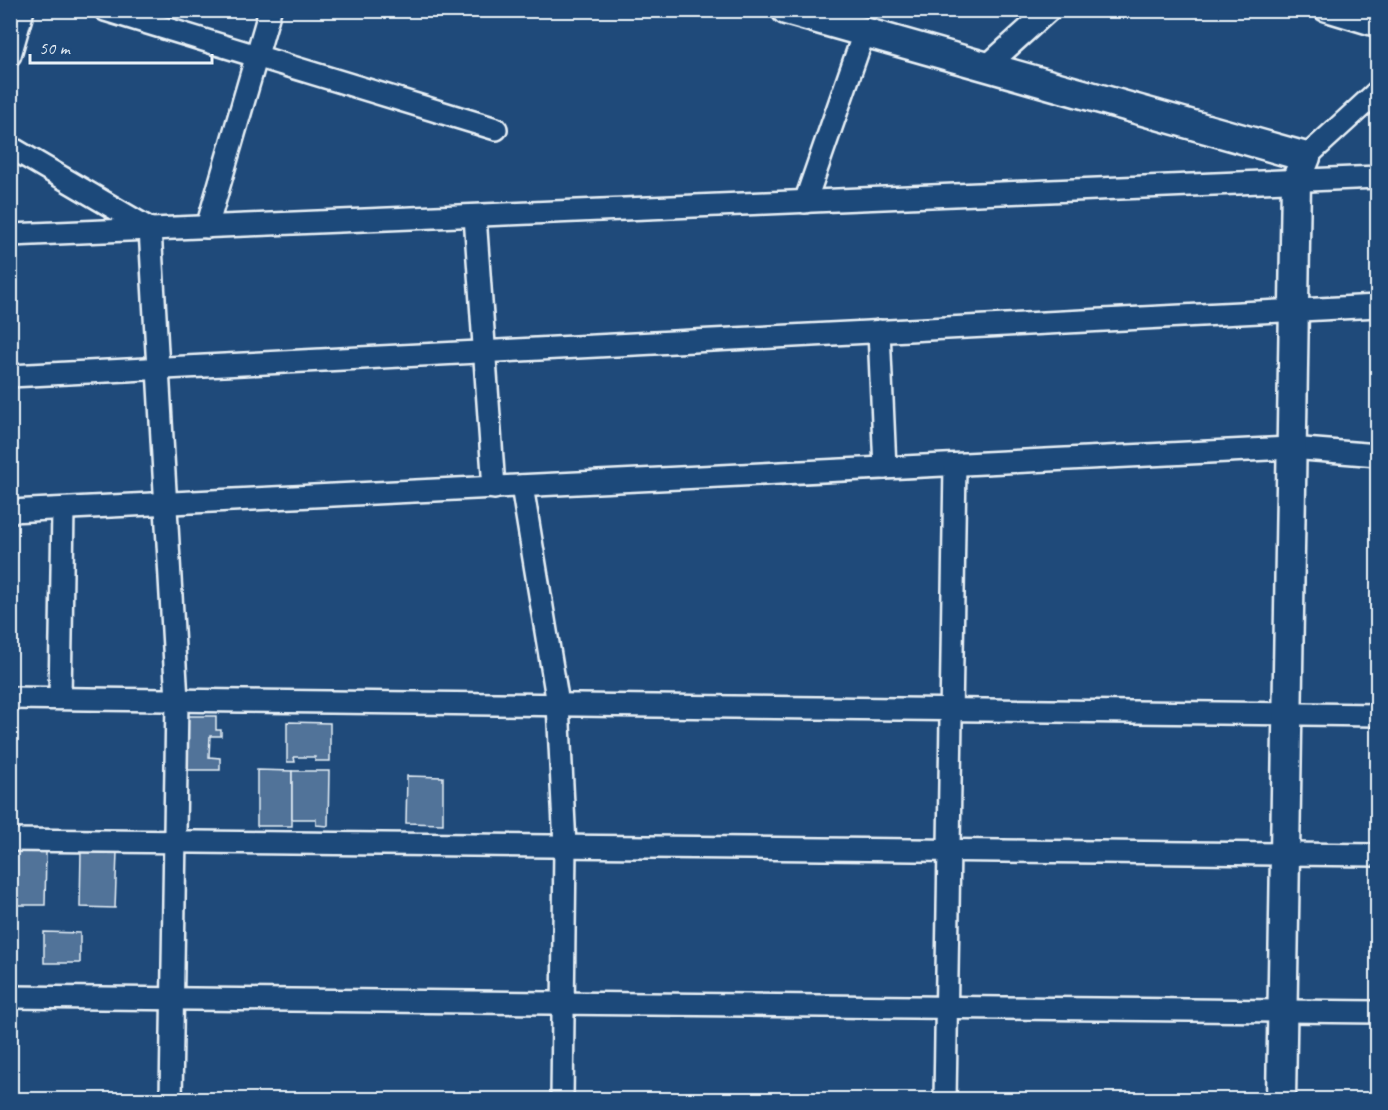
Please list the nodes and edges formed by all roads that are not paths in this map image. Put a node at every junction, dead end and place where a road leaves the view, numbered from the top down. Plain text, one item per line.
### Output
1 (23, 10) edge
2 (105, 10) edge
3 (270, 10) edge
4 (786, 10) edge
5 (1049, 10) edge
6 (1324, 10) edge
7 (1377, 26) edge
8 (864, 33) junction
9 (10, 55) edge
10 (256, 56) junction
11 (986, 67) junction
12 (1377, 91) edge
13 (496, 129) dead end
14 (10, 147) edge
15 (1301, 169) junction
16 (1377, 177) edge
17 (805, 202) junction
18 (475, 216) junction
19 (207, 227) junction
20 (150, 229) junction
21 (10, 235) edge
22 (1377, 306) edge
23 (1294, 310) junction
24 (879, 331) junction
25 (484, 352) junction
26 (158, 369) junction
27 (10, 376) edge
28 (1291, 448) junction
29 (1377, 455) edge
30 (955, 465) junction
31 (885, 468) junction
32 (522, 486) junction
33 (494, 488) junction
34 (165, 504) junction
35 (63, 509) junction
36 (10, 511) edge
37 (10, 698) edge
38 (60, 698) junction
39 (177, 700) junction
40 (558, 704) junction
41 (951, 709) junction
42 (1287, 713) junction
43 (1377, 715) edge
44 (10, 840) edge
45 (175, 841) junction
46 (565, 846) junction
47 (949, 851) junction
48 (1285, 854) junction
49 (1377, 855) edge
50 (10, 997) edge
51 (173, 999) junction
52 (563, 1003) junction
53 (946, 1007) junction
54 (1282, 1011) junction
55 (1377, 1012) edge
56 (171, 1100) edge
57 (562, 1100) edge
58 (945, 1100) edge
59 (1281, 1100) edge

1 - 9 street
2 - 10 street
3 - 10 street
4 - 8 street
5 - 11 street
6 - 7 street
8 - 11 street
8 - 17 street
10 - 13 street
10 - 19 street
11 - 15 street
12 - 15 street
14 - 20 street
15 - 16 street
15 - 17 street
15 - 23 street
17 - 18 street
18 - 19 street
18 - 25 street
19 - 20 street
20 - 21 street
20 - 26 street
22 - 23 street
23 - 24 street
23 - 28 street
24 - 25 street
24 - 31 street
25 - 26 street
25 - 33 street
26 - 27 street
26 - 34 street
28 - 29 street
28 - 30 street
28 - 42 street
30 - 31 street
30 - 41 street
31 - 32 street
32 - 33 street
32 - 40 street
33 - 34 street
34 - 35 street
34 - 39 street
35 - 36 street
35 - 38 street
37 - 38 street
38 - 39 street
39 - 40 street
39 - 45 street
40 - 41 street
40 - 46 street
41 - 42 street
41 - 47 street
42 - 43 street
42 - 48 street
44 - 45 street
45 - 46 street
45 - 51 street
46 - 47 street
46 - 52 street
47 - 48 street
47 - 53 street
48 - 49 street
48 - 54 street
50 - 51 street
51 - 52 street
51 - 56 street
52 - 53 street
52 - 57 street
53 - 54 street
53 - 58 street
54 - 55 street
54 - 59 street

